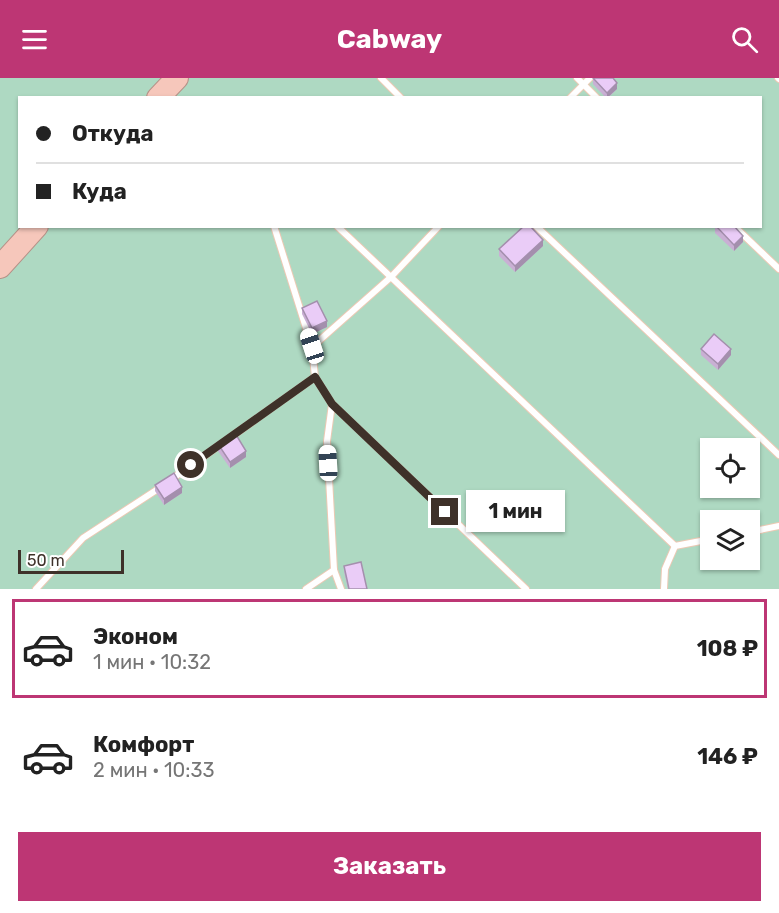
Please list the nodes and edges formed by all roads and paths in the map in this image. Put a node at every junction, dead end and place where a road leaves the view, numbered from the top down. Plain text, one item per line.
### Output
1 (177, 78) edge
2 (381, 78) edge
3 (577, 78) edge
4 (590, 78) edge
5 (583, 85) junction
6 (155, 93) edge
7 (399, 96) edge
8 (572, 96) edge
9 (595, 96) edge
10 (18, 226) edge
11 (35, 228) edge
12 (275, 228) edge
13 (339, 228) edge
14 (437, 228) edge
15 (538, 228) edge
16 (736, 228) edge
17 (0, 245) edge
18 (0, 267) edge
19 (779, 269) edge
20 (391, 277) junction
21 (312, 346) junction
22 (315, 377) junction
23 (332, 404) junction
24 (779, 455) edge
25 (779, 526) edge
26 (760, 530) edge
27 (700, 541) edge
28 (675, 546) junction
29 (334, 570) junction
30 (36, 589) edge
31 (306, 589) edge
32 (341, 589) edge
33 (526, 589) edge
34 (663, 589) edge

1 - 6 highway
2 - 7 lane
3 - 5 lane
4 - 5 lane
5 - 8 lane
5 - 9 lane
10 - 17 highway
11 - 18 highway
12 - 21 lane
13 - 20 lane
14 - 20 lane
15 - 24 lane
16 - 19 lane
20 - 21 lane
20 - 28 lane
21 - 22 lane
22 - 23 lane
22 - 30 lane
23 - 29 lane
23 - 33 lane
25 - 26 lane
27 - 28 lane
28 - 34 lane
29 - 31 lane
29 - 32 lane

